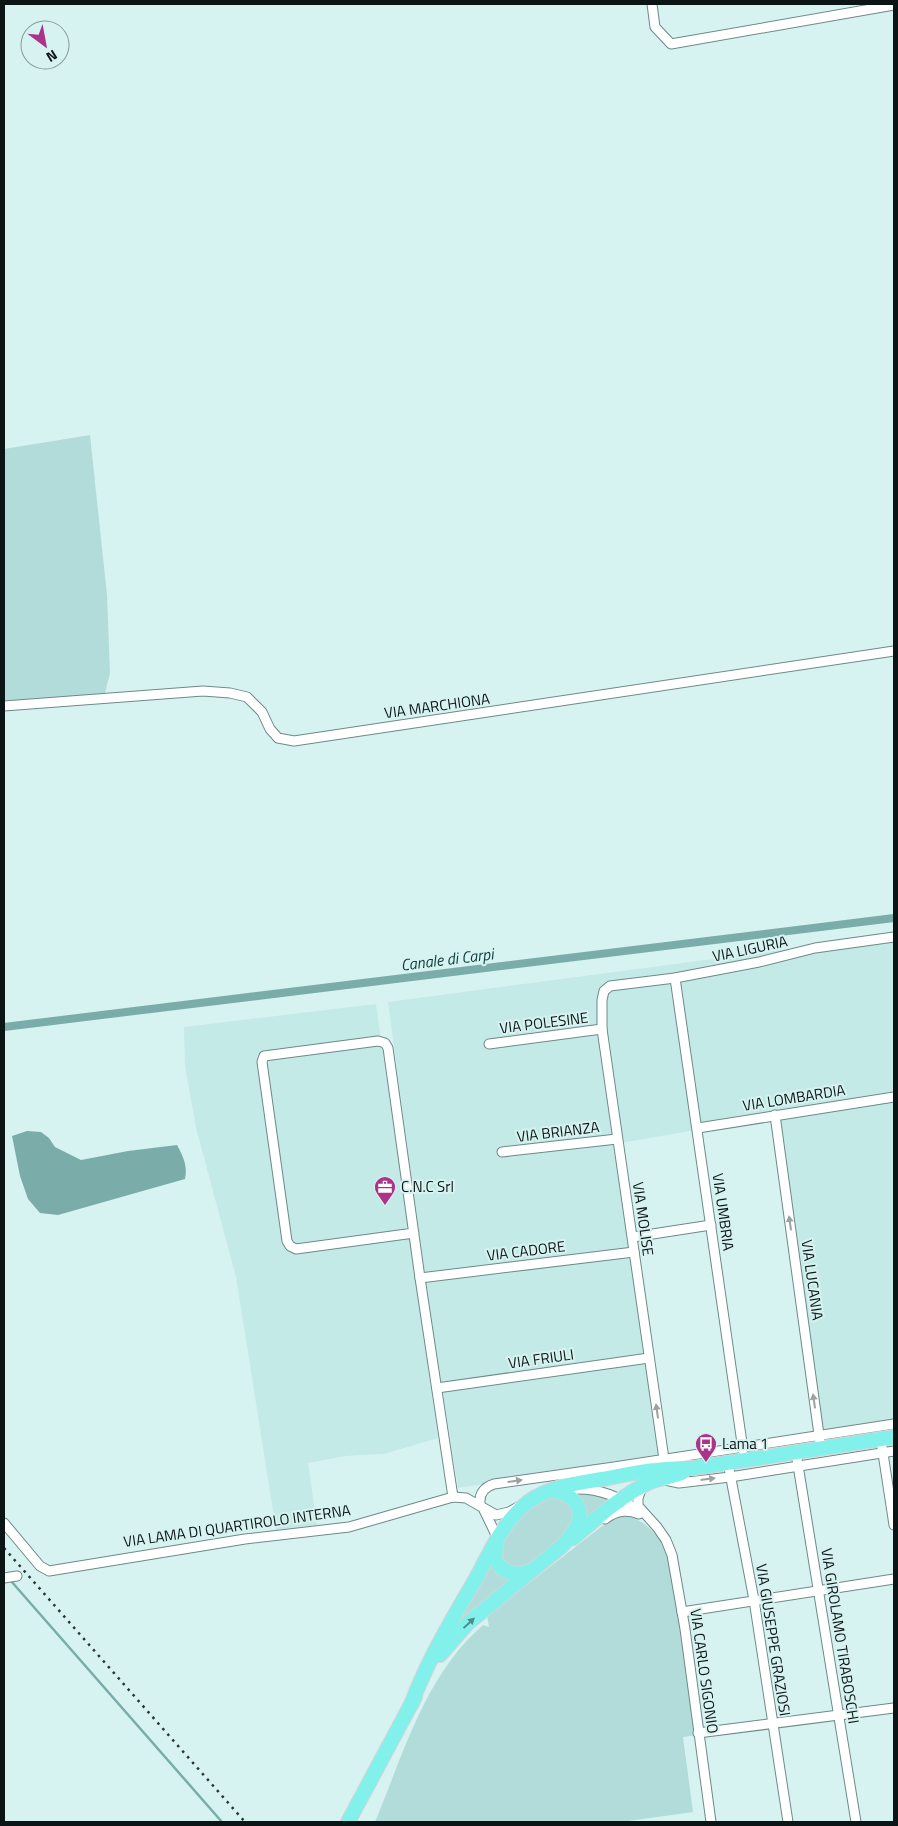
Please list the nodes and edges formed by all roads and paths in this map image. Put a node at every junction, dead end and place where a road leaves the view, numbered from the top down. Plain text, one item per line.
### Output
1 (652, 4) edge
2 (894, 5) edge
3 (894, 651) edge
4 (4, 706) edge
5 (894, 937) edge
6 (675, 978) junction
7 (610, 986) joint
8 (602, 1030) junction
9 (489, 1044) dead end
10 (894, 1097) edge
11 (775, 1114) junction
12 (698, 1128) junction
13 (617, 1139) junction
14 (502, 1152) dead end
15 (711, 1225) junction
16 (414, 1233) junction
17 (633, 1237) junction
18 (634, 1252) junction
19 (420, 1278) junction
20 (649, 1358) junction
21 (437, 1388) junction
22 (894, 1424) edge
23 (820, 1443) junction
24 (886, 1443) edge
25 (742, 1449) junction
26 (894, 1451) edge
27 (664, 1459) junction
28 (797, 1460) junction
29 (694, 1468) junction
30 (729, 1470) junction
31 (659, 1480) junction
32 (642, 1487) junction
33 (549, 1491) junction
34 (453, 1497) junction
35 (623, 1499) junction
36 (529, 1502) junction
37 (482, 1506) junction
38 (648, 1518) junction
39 (4, 1522) edge
40 (894, 1525) edge
41 (497, 1540) junction
42 (565, 1544) junction
43 (534, 1568) junction
44 (17, 1576) dead end
45 (4, 1578) edge
46 (894, 1579) edge
47 (819, 1590) junction
48 (754, 1600) junction
49 (682, 1612) junction
50 (411, 1704) junction
51 (894, 1708) edge
52 (839, 1715) junction
53 (773, 1724) junction
54 (698, 1733) junction
55 (348, 1822) edge
56 (711, 1822) edge
57 (788, 1822) edge
58 (856, 1822) edge

1 - 2 street
3 - 4 street, VIA MARCHIONA
5 - 6 street, VIA LIGURIA
6 - 7 street, VIA LIGURIA
6 - 12 street, VIA UMBRIA
7 - 8 street, VIA MOLISE
8 - 9 street, VIA POLESINE
8 - 13 street, VIA MOLISE
10 - 11 street, VIA LOMBARDIA
11 - 12 street, VIA LOMBARDIA
23 -> 11 street, VIA LUCANIA
12 - 15 street, VIA UMBRIA
13 - 14 street, VIA BRIANZA
13 - 17 street, VIA MOLISE
15 - 17 street
15 - 25 street, VIA UMBRIA
16 - 16 street
16 - 19 street
17 - 18 street, VIA MOLISE
18 - 19 street, VIA CADORE
18 - 20 street, VIA MOLISE
19 - 21 street
20 - 21 street, VIA FRIULI
27 -> 20 street, VIA MOLISE
21 - 34 street
22 - 23 street
23 - 24 main road
23 - 25 street
23 - 28 main road
24 - 26 street
24 - 28 street
24 - 40 street
25 - 27 street
37 -> 27 street
28 - 30 main road
28 - 47 street, VIA GIROLAMO TIRABOSCHI
29 - 30 main road
29 - 31 main road
29 - 33 main road
31 -> 30 street
30 - 48 street, VIA GIUSEPPE GRAZIOSI
31 - 32 main road
32 - 35 main road
32 - 38 street
33 - 35 street
33 - 36 main road
33 - 42 main road
34 - 37 street, VIA LAMA DI QUARTIROLO INTERNA
34 - 39 street, VIA LAMA DI QUARTIROLO INTERNA
35 - 38 street
35 - 42 main road
36 - 37 street, VIA LAMA DI QUARTIROLO INTERNA
36 - 41 main road
37 - 41 street
38 - 42 street
38 - 49 street, VIA CARLO SIGONIO
41 - 43 main road
41 - 50 main road
42 - 43 main road
50 -> 43 main road
44 - 45 street
46 - 47 street
47 - 48 street
47 - 52 street, VIA GIROLAMO TIRABOSCHI
48 - 49 street
48 - 53 street, VIA GIUSEPPE GRAZIOSI
49 - 54 street, VIA CARLO SIGONIO
50 - 55 main road
51 - 52 street
52 - 53 street
52 - 58 street, VIA GIROLAMO TIRABOSCHI
53 - 54 street
53 - 57 street, VIA GIUSEPPE GRAZIOSI
54 - 56 street, VIA CARLO SIGONIO

